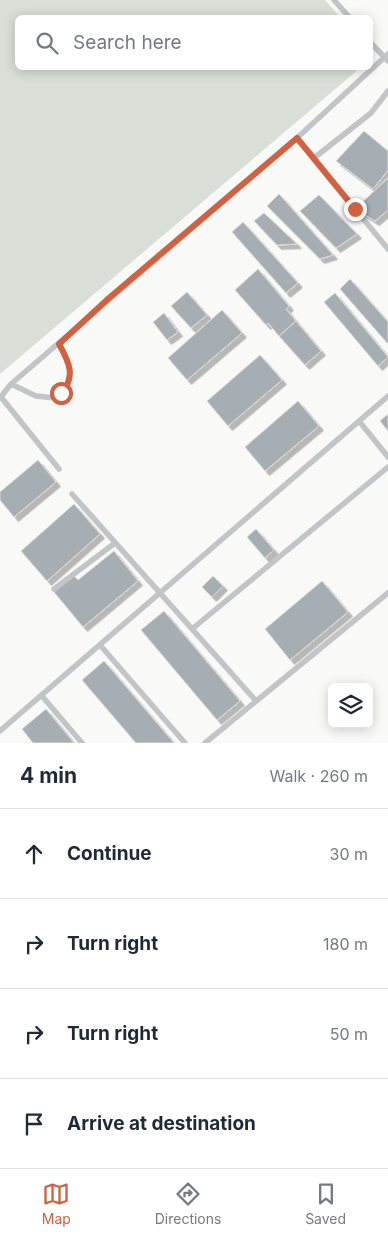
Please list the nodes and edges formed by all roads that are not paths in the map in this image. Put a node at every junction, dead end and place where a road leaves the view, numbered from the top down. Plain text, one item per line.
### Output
1 (334, 0) edge
2 (347, 15) edge
3 (373, 45) edge
4 (387, 58) edge
5 (388, 91) edge
6 (297, 138) junction
7 (314, 158) junction
8 (388, 249) edge
9 (59, 344) junction
10 (11, 384) junction
11 (388, 396) edge
12 (0, 398) edge
13 (359, 421) junction
14 (388, 457) edge
15 (388, 467) edge
16 (59, 469) dead end
17 (72, 494) dead end
18 (115, 543) junction
19 (54, 589) dead end
20 (388, 593) edge
21 (159, 594) junction
22 (192, 629) junction
23 (100, 645) junction
24 (42, 696) junction
25 (256, 701) junction
26 (0, 731) edge
27 (82, 743) edge
28 (185, 743) edge
29 (205, 743) edge

1 - 2 lane
3 - 4 lane
4 - 6 lane
5 - 7 lane
6 - 7 lane
6 - 9 lane
7 - 8 lane
9 - 10 lane
9 - 10 lane
10 - 12 lane
11 - 13 lane
12 - 16 lane
13 - 14 lane
13 - 21 lane
15 - 22 lane
17 - 18 lane
18 - 19 lane
18 - 21 lane
20 - 25 lane
21 - 22 lane
21 - 23 lane
22 - 25 lane
23 - 24 lane
23 - 28 lane
24 - 26 lane
24 - 27 lane
25 - 29 lane

